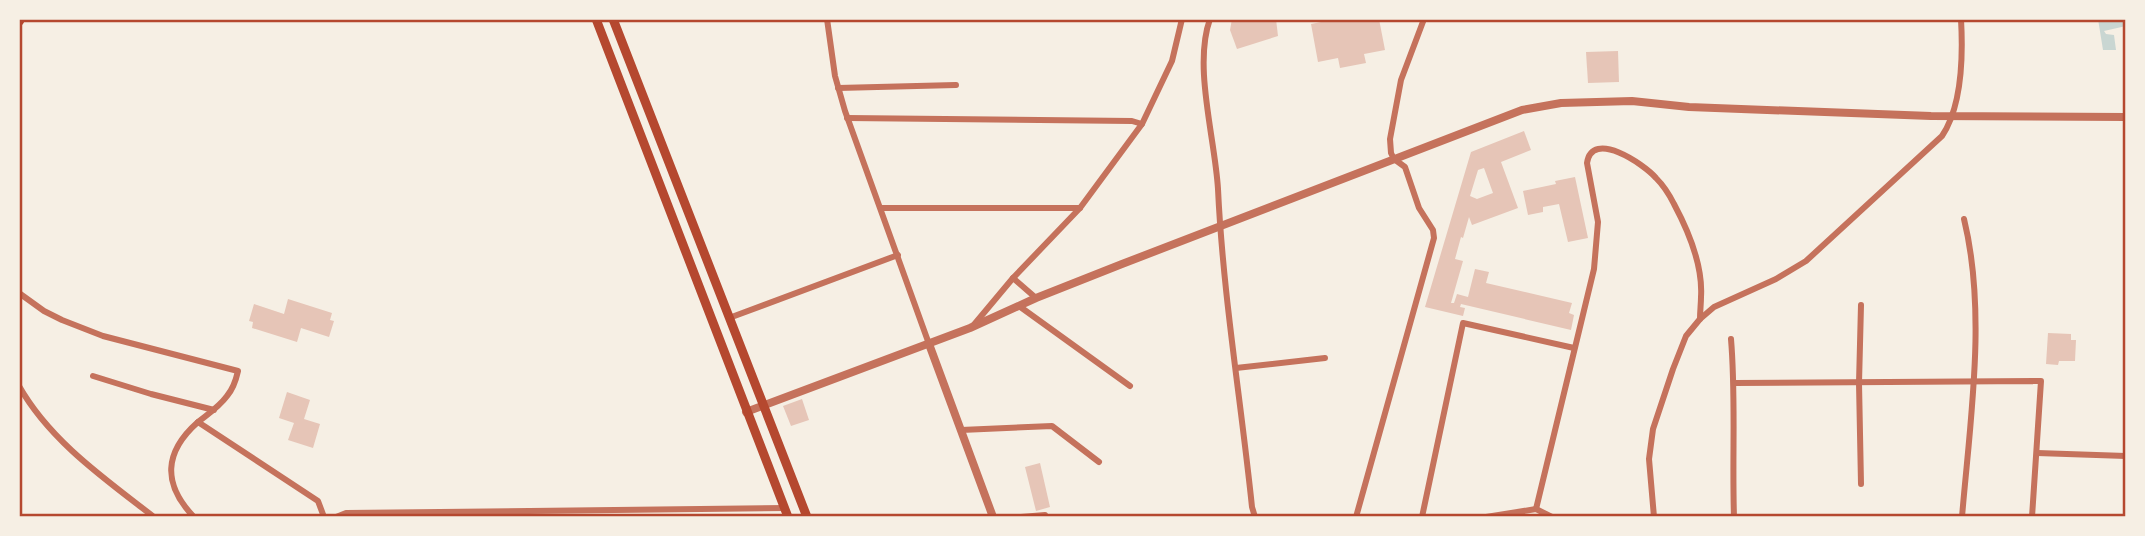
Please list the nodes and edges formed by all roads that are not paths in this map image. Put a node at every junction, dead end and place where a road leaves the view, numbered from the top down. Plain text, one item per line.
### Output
1 (614, 19) edge
2 (827, 19) edge
3 (1182, 19) edge
4 (1210, 19) edge
5 (1424, 19) edge
6 (1961, 19) edge
7 (596, 21) edge
8 (956, 85) dead end
9 (838, 88) junction
10 (1952, 117) junction
11 (2126, 117) edge
12 (847, 118) junction
13 (1142, 124) junction
14 (1394, 159) junction
15 (881, 208) junction
16 (1080, 208) junction
17 (1964, 219) dead end
18 (1221, 226) junction
19 (898, 255) junction
20 (1013, 278) junction
21 (19, 293) edge
22 (1036, 298) junction
23 (1861, 305) dead end
24 (1019, 306) junction
25 (729, 318) junction
26 (1700, 319) junction
27 (971, 328) junction
28 (1731, 339) dead end
29 (929, 344) junction
30 (1574, 348) junction
31 (1325, 358) dead end
32 (1236, 368) junction
33 (93, 376) dead end
34 (1973, 381) junction
35 (1734, 383) junction
36 (1859, 383) junction
37 (19, 386) edge
38 (1130, 386) dead end
39 (763, 406) junction
40 (214, 410) junction
41 (746, 412) junction
42 (198, 422) junction
43 (961, 430) junction
44 (2037, 453) junction
45 (2126, 456) edge
46 (1099, 462) dead end
47 (1861, 484) dead end
48 (1536, 509) junction
49 (787, 513) edge
50 (572, 514) edge
51 (472, 515) edge
52 (1045, 515) edge
53 (154, 517) edge
54 (194, 517) edge
55 (324, 517) edge
56 (335, 517) edge
57 (807, 517) edge
58 (993, 517) edge
59 (1021, 517) edge
60 (1255, 517) edge
61 (1356, 517) edge
62 (1422, 517) edge
63 (1486, 517) edge
64 (1552, 517) edge
65 (1654, 517) edge
66 (1734, 517) edge
67 (1962, 517) edge
68 (2032, 517) edge

1 - 7 street
1 - 25 main road
2 - 9 street
3 - 13 street
4 - 18 street
5 - 14 street
6 - 10 street
7 - 41 main road
8 - 9 street
9 - 12 street
10 - 11 street
10 - 14 street
10 - 26 street
12 - 13 street
12 - 15 street
13 - 16 street
14 - 18 street
14 - 61 street
15 - 16 street
15 - 19 street
16 - 20 street
17 - 34 street
18 - 22 street
18 - 32 street
19 - 25 street
19 - 29 street
20 - 22 street
20 - 27 street
21 - 40 street
22 - 24 street
23 - 36 street
24 - 27 street
24 - 38 street
25 - 39 main road
26 - 30 street
26 - 65 street
27 - 29 street
28 - 35 street
29 - 39 street
29 - 43 street
30 - 48 street
30 - 62 street
31 - 32 street
32 - 60 street
33 - 40 street
34 - 36 street
34 - 44 street
34 - 67 street
35 - 36 street
35 - 66 street
36 - 47 street
37 - 53 street
39 - 41 street
39 - 57 main road
40 - 42 street
41 - 49 main road
42 - 54 street
42 - 55 street
43 - 46 street
43 - 58 street
44 - 45 street
44 - 68 street
48 - 63 street
48 - 64 street
49 - 50 street
50 - 51 street
51 - 56 street
52 - 59 street

